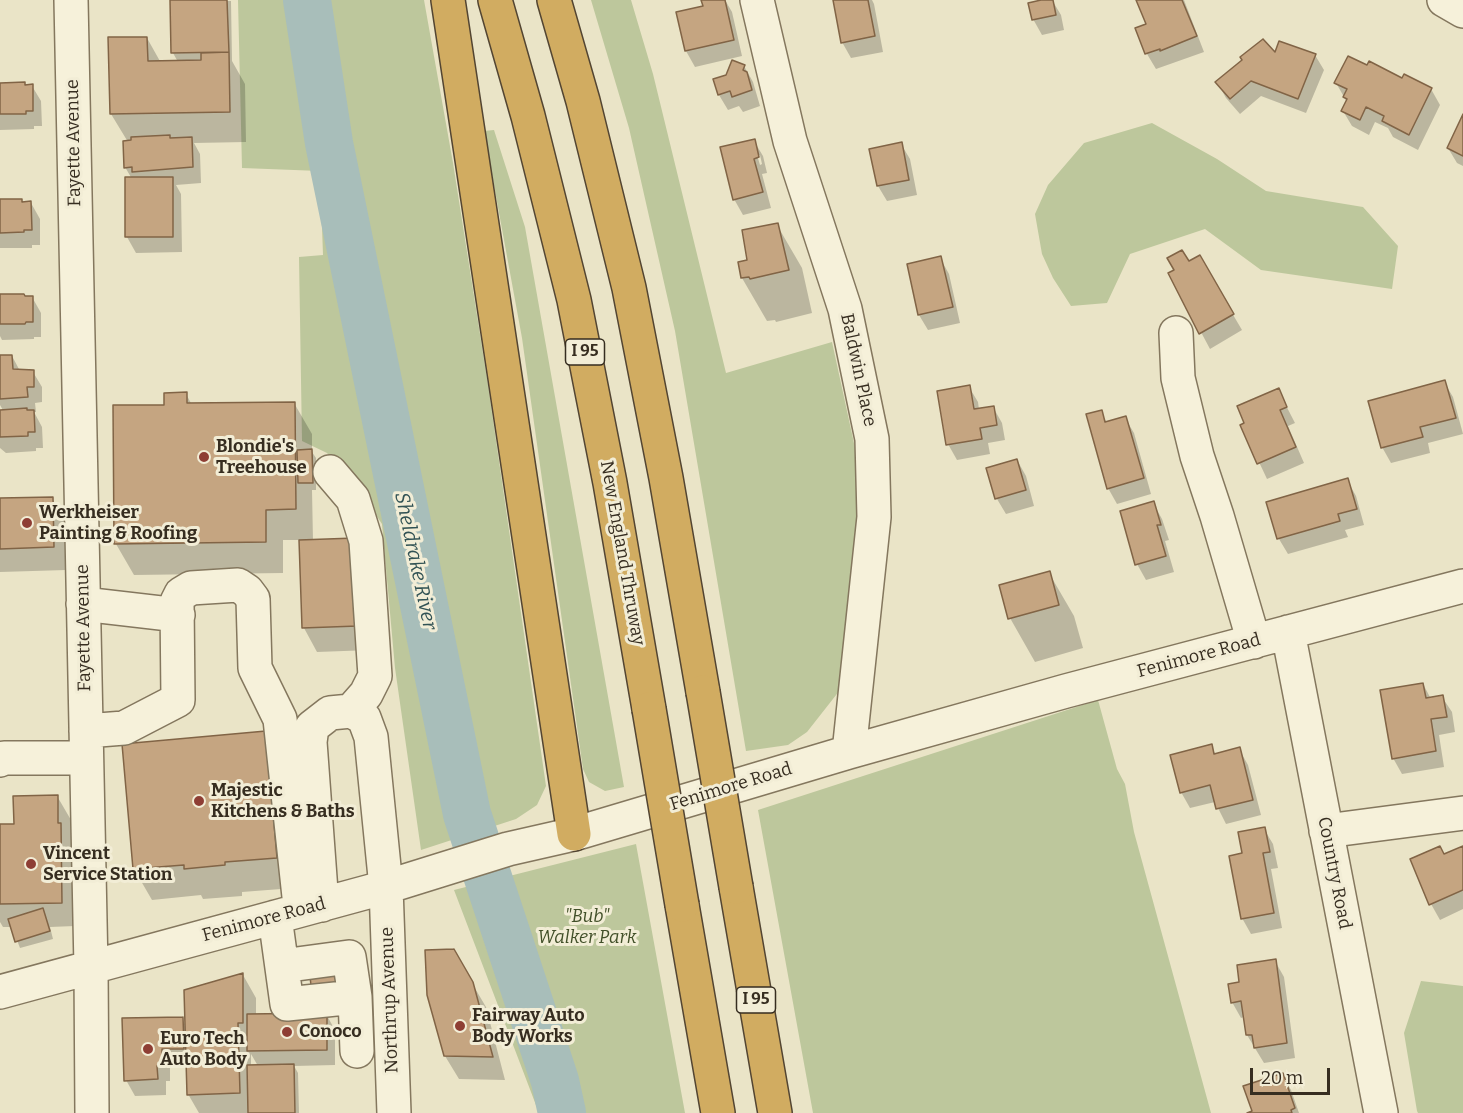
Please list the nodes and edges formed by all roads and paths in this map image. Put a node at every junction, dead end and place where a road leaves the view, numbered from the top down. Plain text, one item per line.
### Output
1 (70, 0) edge
2 (448, 0) edge
3 (495, 0) edge
4 (554, 0) edge
5 (757, 0) edge
6 (1444, 0) edge
7 (1463, 11) edge
8 (1176, 333) dead end
9 (330, 472) dead end
10 (1463, 586) edge
11 (83, 604) junction
12 (178, 615) junction
13 (1288, 632) junction
14 (1254, 642) junction
15 (351, 711) junction
16 (86, 744) junction
17 (849, 752) junction
18 (0, 760) edge
19 (1463, 813) edge
20 (1326, 831) junction
21 (574, 834) junction
22 (387, 887) junction
23 (299, 911) junction
24 (91, 968) junction
25 (390, 984) junction
26 (0, 992) edge
27 (354, 993) junction
28 (357, 1051) dead end
29 (92, 1113) edge
30 (394, 1113) edge
31 (718, 1113) edge
32 (776, 1113) edge
33 (1381, 1113) edge

1 - 11 street, Fayette Avenue
2 - 21 highway
3 - 31 highway, New England Thruway / I 95, bridge
4 - 32 highway, I 95, bridge
5 - 17 street, Baldwin Place
6 - 7 street
8 - 14 street
9 - 15 street
10 - 13 street, Fenimore Road
11 - 12 street
11 - 16 street, Fayette Avenue
12 - 16 street
12 - 23 street
13 - 14 street, Fenimore Road
13 - 20 street, Country Road
14 - 17 street, Fenimore Road
15 - 22 street, Northrup Avenue
15 - 23 street
16 - 18 street
16 - 24 street, Fayette Avenue
17 - 21 street, Fenimore Road
19 - 20 street
20 - 33 street, Country Road
21 - 22 street, Fenimore Road
22 - 23 street, Fenimore Road
22 - 25 street, Northrup Avenue
23 - 24 street, Fenimore Road
23 - 27 street
24 - 26 street, Fenimore Road
24 - 29 street, Fayette Avenue
25 - 27 street
25 - 30 street, Northrup Avenue
27 - 28 street

